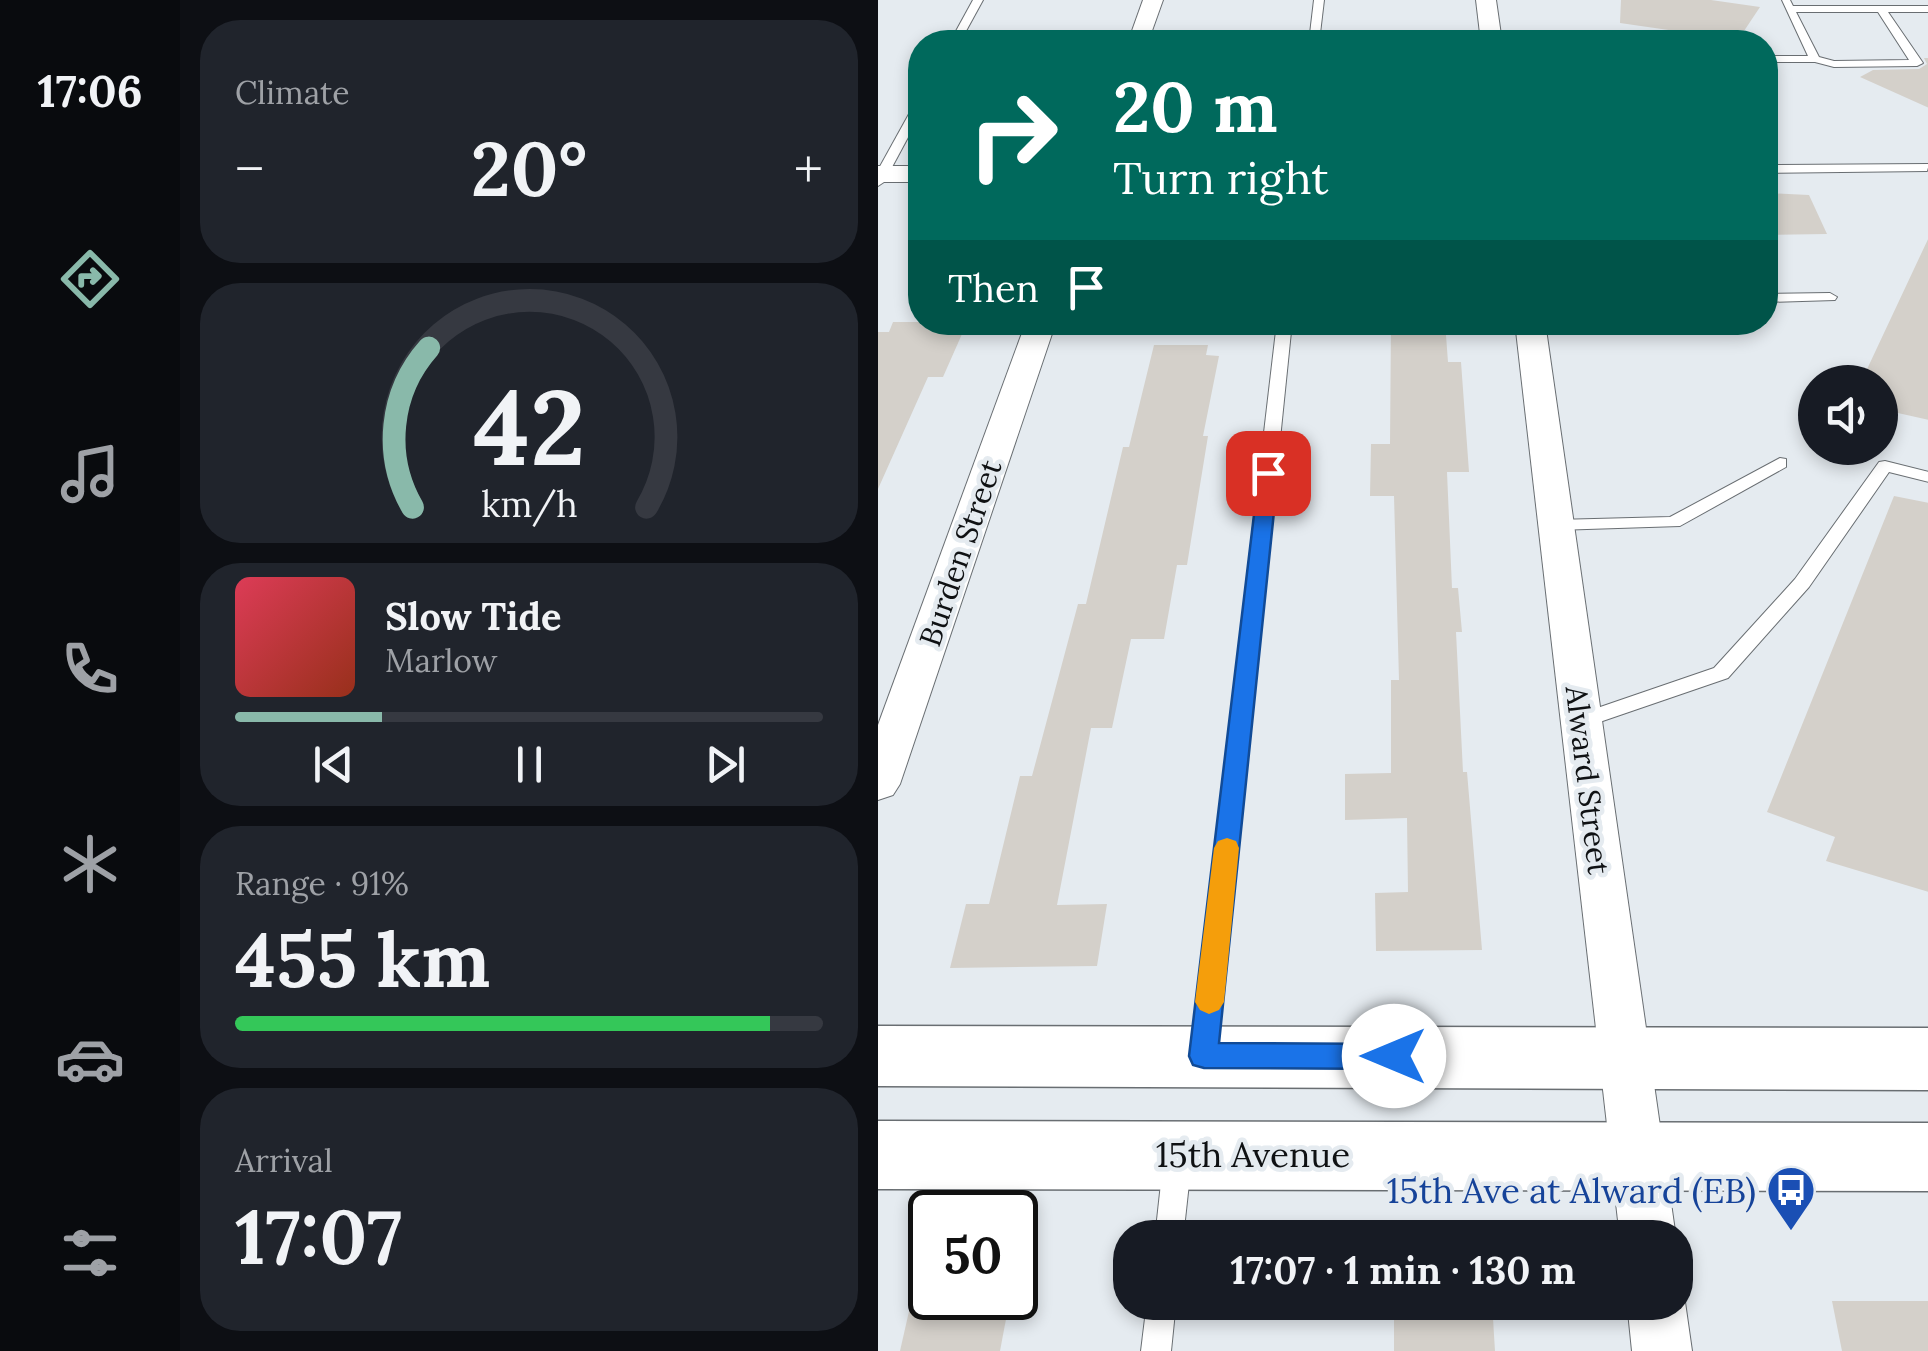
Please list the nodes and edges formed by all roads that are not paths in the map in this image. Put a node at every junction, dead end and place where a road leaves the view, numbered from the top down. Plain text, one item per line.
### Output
1 (978, 0) edge
2 (1153, 0) edge
3 (1318, 0) edge
4 (1486, 0) edge
5 (1788, 4) edge
6 (1881, 9) junction
7 (1928, 9) edge
8 (961, 30) edge
9 (1142, 30) edge
10 (1315, 30) edge
11 (1490, 30) edge
12 (1778, 59) edge
13 (1816, 59) junction
14 (908, 127) edge
15 (1927, 167) edge
16 (1778, 170) edge
17 (908, 175) edge
18 (880, 177) edge
19 (1830, 297) dead end
20 (1778, 298) edge
21 (1036, 335) edge
22 (1284, 335) edge
23 (1532, 335) edge
24 (1780, 462) dead end
25 (1928, 476) edge
26 (1556, 526) junction
27 (1581, 722) junction
28 (878, 784) edge
29 (878, 1056) edge
30 (1204, 1056) junction
31 (1623, 1058) junction
32 (1928, 1059) edge
33 (1178, 1153) junction
34 (878, 1155) edge
35 (1637, 1156) junction
36 (1928, 1157) edge
37 (1171, 1220) edge
38 (1646, 1220) edge
39 (1160, 1320) edge
40 (1658, 1320) edge
41 (1156, 1351) edge
42 (1662, 1351) edge

1 - 8 lane
2 - 9 street
3 - 10 lane
4 - 11 street
5 - 6 lane
5 - 13 lane
6 - 7 lane
6 - 13 lane
12 - 13 lane
14 - 18 lane
15 - 16 lane
17 - 18 street
19 - 20 lane
21 - 28 street, Burden Street
22 - 30 lane
23 - 26 street, Alward Street
24 - 26 lane
25 - 27 lane
26 - 27 street, Alward Street
27 - 31 street, Alward Street
29 - 30 main road
30 - 31 main road
31 - 32 main road
31 - 35 street, Alward Street
33 - 34 main road, 15th Avenue
33 - 35 main road, 15th Avenue
33 - 37 lane
35 - 36 main road, 15th Avenue
35 - 38 street, Alward Street
39 - 41 lane
40 - 42 street

